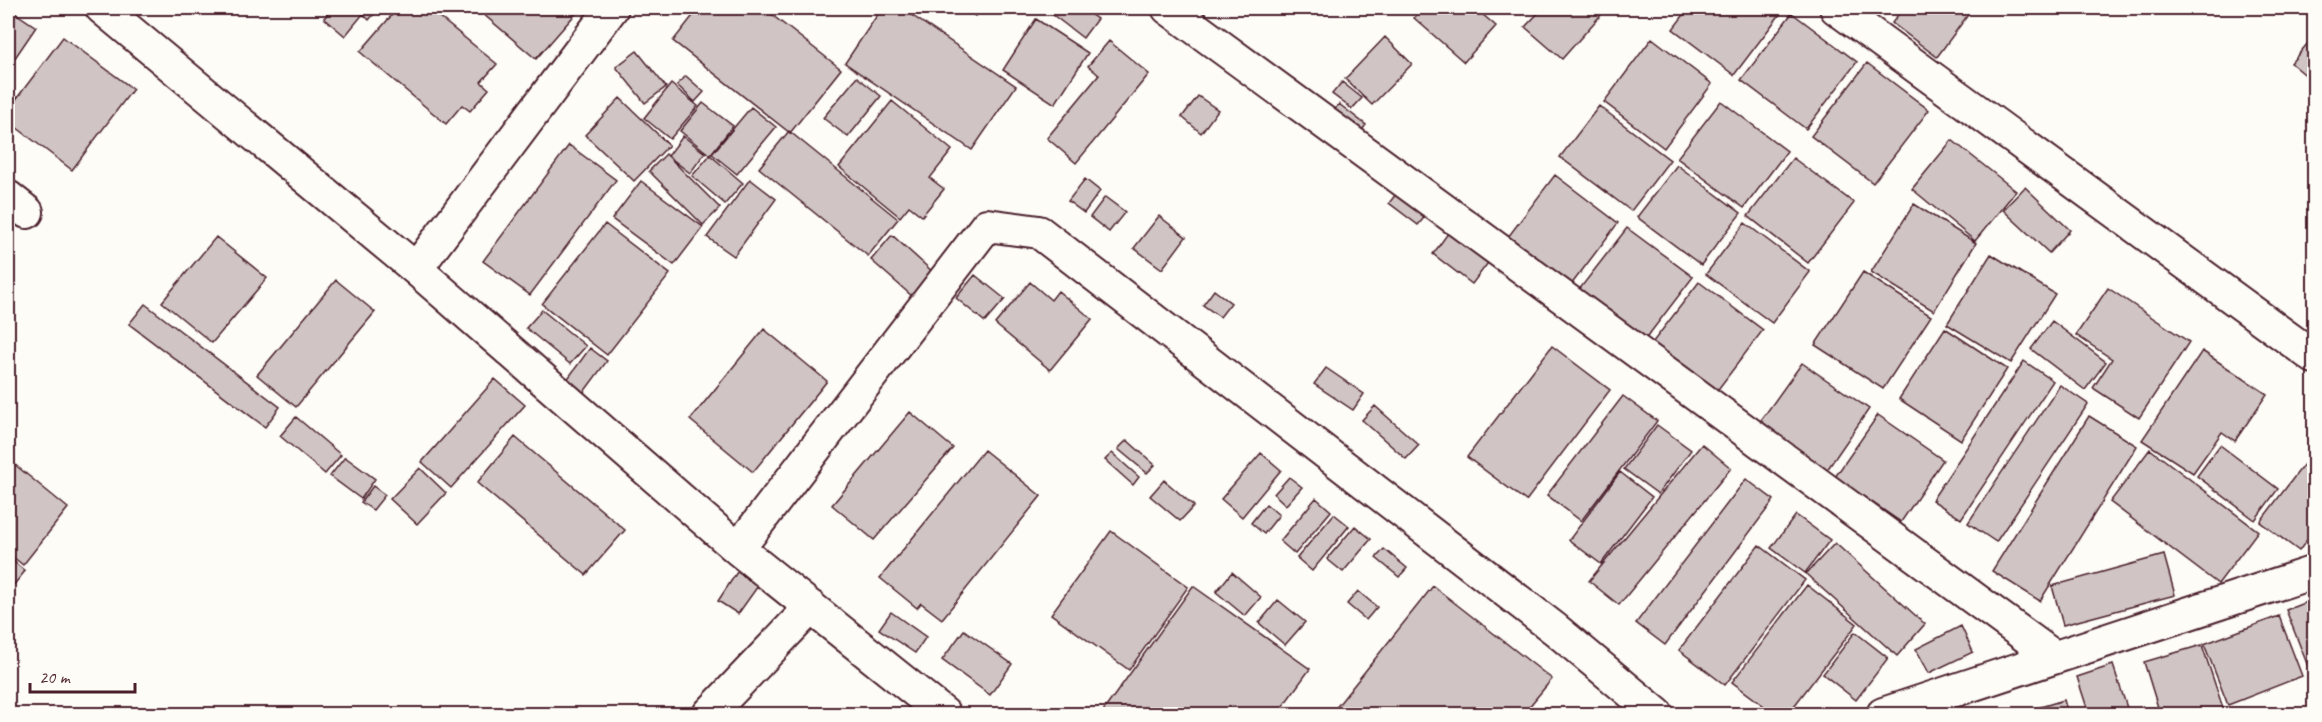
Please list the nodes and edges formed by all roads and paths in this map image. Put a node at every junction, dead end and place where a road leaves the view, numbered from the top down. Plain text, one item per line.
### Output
1 (102, 8) edge
2 (612, 8) edge
3 (1168, 8) edge
4 (1836, 8) edge
5 (416, 269) junction
6 (2314, 357) edge
7 (738, 549) junction
8 (2314, 572) edge
9 (811, 607) junction
10 (2054, 657) junction
11 (709, 714) edge
12 (944, 714) edge
13 (1657, 714) edge
14 (1883, 714) edge

1 - 5 street
2 - 5 street
3 - 10 street
4 - 6 street
5 - 7 street
7 - 9 street
7 - 13 street
8 - 10 street
9 - 11 street
9 - 12 street
10 - 14 street

